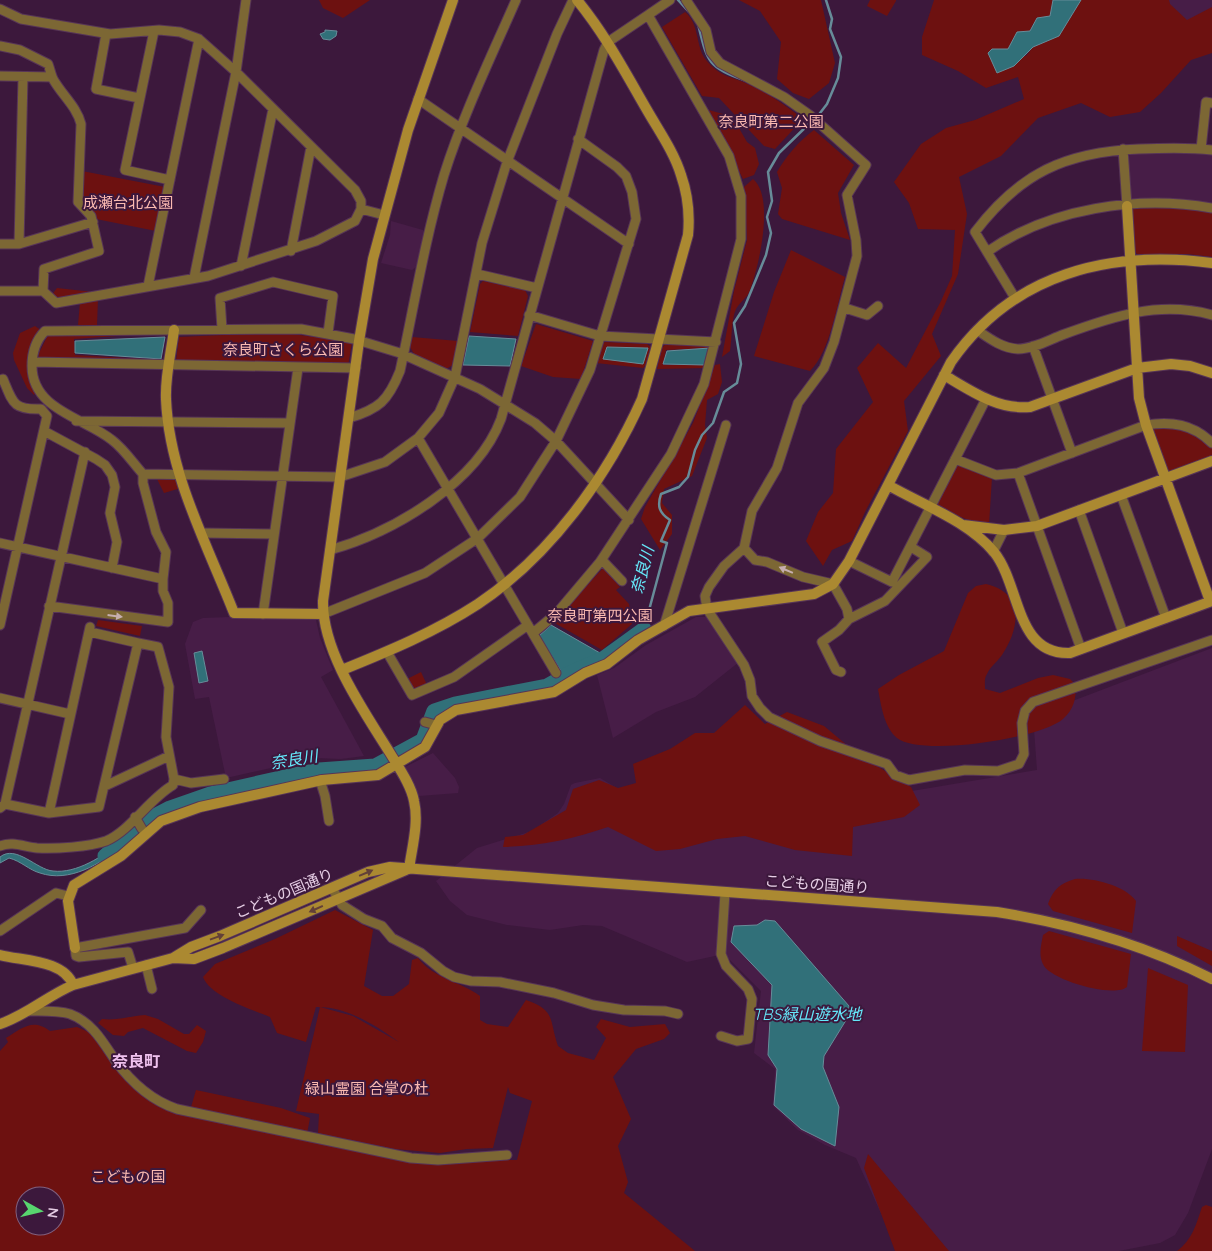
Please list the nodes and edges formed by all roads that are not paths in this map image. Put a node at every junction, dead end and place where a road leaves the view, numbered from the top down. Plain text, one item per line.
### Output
1 (246, 0) edge
2 (453, 0) edge
3 (516, 0) edge
4 (572, 0) edge
5 (577, 0) edge
6 (670, 0) edge
7 (686, 0) edge
8 (0, 9) edge
9 (648, 15) junction
10 (154, 30) junction
11 (106, 34) junction
12 (199, 39) junction
13 (608, 42) junction
14 (0, 46) edge
15 (236, 72) junction
16 (0, 76) edge
17 (23, 77) junction
18 (52, 77) junction
19 (139, 98) junction
20 (418, 99) junction
21 (1212, 103) edge
22 (273, 109) junction
23 (461, 129) junction
24 (578, 139) junction
25 (311, 147) junction
26 (1123, 149) junction
27 (1202, 149) junction
28 (1212, 150) edge
29 (508, 162) junction
30 (170, 180) junction
31 (562, 199) junction
32 (1127, 206) junction
33 (1212, 208) edge
34 (361, 209) junction
35 (384, 215) junction
36 (93, 222) junction
37 (0, 244) edge
38 (19, 244) junction
39 (629, 244) junction
40 (291, 251) junction
41 (987, 252) junction
42 (1130, 260) junction
43 (1212, 263) edge
44 (240, 266) junction
45 (477, 274) junction
46 (194, 278) junction
47 (148, 286) junction
48 (537, 288) junction
49 (0, 291) edge
50 (43, 291) junction
51 (1015, 298) junction
52 (878, 306) dead end
53 (845, 308) junction
54 (1134, 312) junction
55 (529, 315) junction
56 (1212, 315) edge
57 (222, 329) junction
58 (174, 330) junction
59 (977, 330) junction
60 (328, 333) junction
61 (600, 336) junction
62 (659, 338) junction
63 (360, 341) junction
64 (716, 342) junction
65 (1033, 346) junction
66 (404, 354) junction
67 (32, 362) junction
68 (169, 365) junction
69 (298, 368) junction
70 (356, 368) junction
71 (1137, 368) junction
72 (1212, 373) edge
73 (944, 375) junction
74 (455, 377) junction
75 (0, 380) edge
76 (986, 399) junction
77 (1053, 399) junction
78 (505, 403) junction
79 (348, 418) junction
80 (76, 421) junction
81 (168, 421) junction
82 (289, 424) junction
83 (726, 425) dead end
84 (1146, 425) junction
85 (44, 431) junction
86 (418, 438) junction
87 (556, 441) junction
88 (1212, 443) edge
89 (85, 452) junction
90 (1072, 453) junction
91 (955, 459) junction
92 (1212, 461) edge
93 (1018, 473) junction
94 (143, 474) junction
95 (179, 475) junction
96 (282, 477) junction
97 (340, 477) junction
98 (1165, 478) junction
99 (595, 482) junction
100 (888, 486) junction
101 (447, 487) junction
102 (1121, 495) junction
103 (930, 509) junction
104 (1079, 510) junction
105 (629, 520) junction
106 (962, 524) junction
107 (1036, 526) junction
108 (1004, 530) junction
109 (203, 534) junction
110 (274, 534) junction
111 (478, 538) junction
112 (0, 542) edge
113 (18, 546) junction
114 (911, 547) junction
115 (744, 548) junction
116 (330, 550) junction
117 (993, 552) junction
118 (62, 556) junction
119 (602, 560) junction
120 (849, 561) junction
121 (112, 568) junction
122 (163, 579) junction
123 (622, 581) dead end
124 (504, 584) junction
125 (833, 584) junction
126 (1211, 603) edge
127 (49, 606) junction
128 (707, 609) junction
129 (263, 614) junction
130 (323, 614) junction
131 (1166, 618) junction
132 (849, 619) junction
133 (91, 623) junction
134 (0, 625) edge
135 (664, 626) junction
136 (530, 629) junction
137 (1123, 633) junction
138 (1212, 640) edge
139 (138, 643) junction
140 (1082, 649) junction
141 (387, 652) junction
142 (342, 670) junction
143 (842, 672) dead end
144 (556, 673) dead end
145 (0, 698) edge
146 (27, 704) junction
147 (70, 714) junction
148 (169, 756) junction
149 (396, 764) junction
150 (174, 779) junction
151 (224, 779) dead end
152 (320, 780) junction
153 (105, 786) junction
154 (2, 806) edge
155 (49, 813) junction
156 (325, 816) dead end
157 (136, 819) junction
158 (142, 829) dead end
159 (0, 846) edge
160 (409, 869) junction
161 (332, 888) junction
162 (725, 892) junction
163 (68, 896) junction
164 (337, 900) junction
165 (201, 910) dead end
166 (0, 931) edge
167 (74, 948) junction
168 (0, 955) edge
169 (174, 958) junction
170 (146, 965) junction
171 (133, 968) junction
172 (1212, 979) edge
173 (74, 985) junction
174 (152, 989) dead end
175 (28, 1011) junction
176 (678, 1014) dead end
177 (0, 1024) edge
178 (721, 1036) dead end
179 (507, 1155) dead end

1 - 15 street
2 - 20 street
3 - 23 street
4 - 29 street
5 - 13 street
6 - 9 street
7 - 53 street
8 - 11 street
9 - 13 street
9 - 64 street
10 - 11 street
10 - 12 street
10 - 19 street
11 - 19 street
12 - 15 street
12 - 30 street
13 - 24 street
13 - 62 street
14 - 18 street
15 - 22 street
15 - 46 street
16 - 17 street
17 - 18 street
17 - 38 street
18 - 36 street
19 - 30 street
20 - 23 street
20 - 35 street
21 - 27 street
22 - 25 street
22 - 44 street
23 - 29 street
23 - 66 street
24 - 31 street
24 - 39 street
25 - 34 street
25 - 40 street
26 - 27 street
26 - 32 street
26 - 41 street
27 - 28 street
29 - 31 street
29 - 45 street
30 - 47 street
31 - 39 street
31 - 48 street
32 - 33 street
32 - 41 street
32 - 42 street
34 - 35 street
34 - 40 street
35 - 63 street
36 - 38 street
36 - 50 street
37 - 38 street
39 - 61 street
40 - 44 street
41 - 51 street
42 - 43 street
42 - 51 street
42 - 54 street
44 - 46 street
45 - 48 street
45 - 74 street
46 - 47 street
47 - 50 street
48 - 55 street
49 - 50 street
51 - 59 street
52 - 53 street
53 - 115 street
54 - 56 street
54 - 65 street
54 - 71 street
55 - 61 street
55 - 78 street
57 - 58 street
57 - 60 street
57 - 60 street
58 - 67 street
58 - 68 street
59 - 65 street
59 - 73 street
60 - 63 street
61 - 62 street
61 - 87 street
62 - 64 street
62 - 99 street
63 - 66 street
63 - 70 street
64 - 105 street
65 - 77 street
66 - 74 street
66 - 79 street
67 - 68 street
67 - 80 street
68 - 69 street
68 - 81 street
69 - 70 street
69 - 82 street
70 - 79 street
71 - 72 street
71 - 77 street
71 - 84 street
73 - 76 street
73 - 100 street
74 - 78 street
74 - 86 street
75 - 85 street
76 - 77 street
76 - 91 street
77 - 90 street
78 - 87 street
78 - 101 street
79 - 97 street
80 - 81 street
80 - 94 street
81 - 82 street
81 - 95 street
82 - 96 street
83 - 135 street
84 - 88 street
84 - 90 street
84 - 98 street
85 - 89 street
85 - 113 street
86 - 97 street
86 - 101 street
87 - 99 street
87 - 111 street
89 - 118 street
89 - 121 street
90 - 93 street
91 - 93 street
91 - 103 street
92 - 98 street
93 - 107 street
94 - 95 street
94 - 122 street
95 - 96 street
95 - 109 street
96 - 97 street
96 - 110 street
97 - 116 street
98 - 102 street
98 - 126 street
99 - 105 street
99 - 124 street
100 - 103 street
100 - 120 street
101 - 111 street
101 - 116 street
102 - 104 street
102 - 131 street
103 - 106 street
103 - 114 street
104 - 107 street
104 - 137 street
105 - 119 street
106 - 108 street
106 - 117 street
107 - 108 street
107 - 140 street
108 - 117 street
109 - 110 street
109 - 129 street
110 - 129 street
111 - 124 street
111 - 130 street
112 - 113 street
113 - 118 street
113 - 134 street
114 - 120 street
114 - 132 street
125 -> 115 street
115 - 128 street
116 - 130 street
117 - 140 street
118 - 121 street
118 - 127 street
119 - 123 street
119 - 136 street
120 - 125 street
121 - 122 street
133 -> 122 street
124 - 136 street
124 - 141 street
125 - 128 street
125 - 132 street
126 - 131 street
127 - 133 street
127 - 146 street
128 - 135 street
128 - 138 street
129 - 130 street
130 - 142 street
131 - 137 street
132 - 143 street
133 - 139 street
133 - 147 street
135 - 149 street
136 - 141 street
136 - 144 street
137 - 140 street
139 - 148 street
139 - 153 street
141 - 142 street
142 - 149 street
145 - 146 street
146 - 147 street
146 - 154 street
147 - 155 street
148 - 150 street
148 - 153 street
149 - 152 street
149 - 160 street
150 - 151 street
150 - 157 street
152 - 156 street
152 - 163 street
153 - 155 street
154 - 155 street
157 - 158 street
157 - 159 street
161 -> 160 street, こどもの国通り
160 - 162 street, こどもの国通り
160 - 164 street, こどもの国通り
161 - 164 street
169 -> 161 street, こどもの国通り
162 - 172 street, こどもの国通り
162 - 178 street
163 - 166 street
163 - 167 street
164 -> 169 street, こどもの国通り
164 - 176 street
165 - 167 street
167 - 171 street
168 - 173 street
169 - 170 street, こどもの国通り
170 - 171 street, こどもの国通り
170 - 174 street
171 - 173 street, こどもの国通り
173 - 175 street, こどもの国通り
175 - 177 street, こどもの国通り
175 - 179 street

